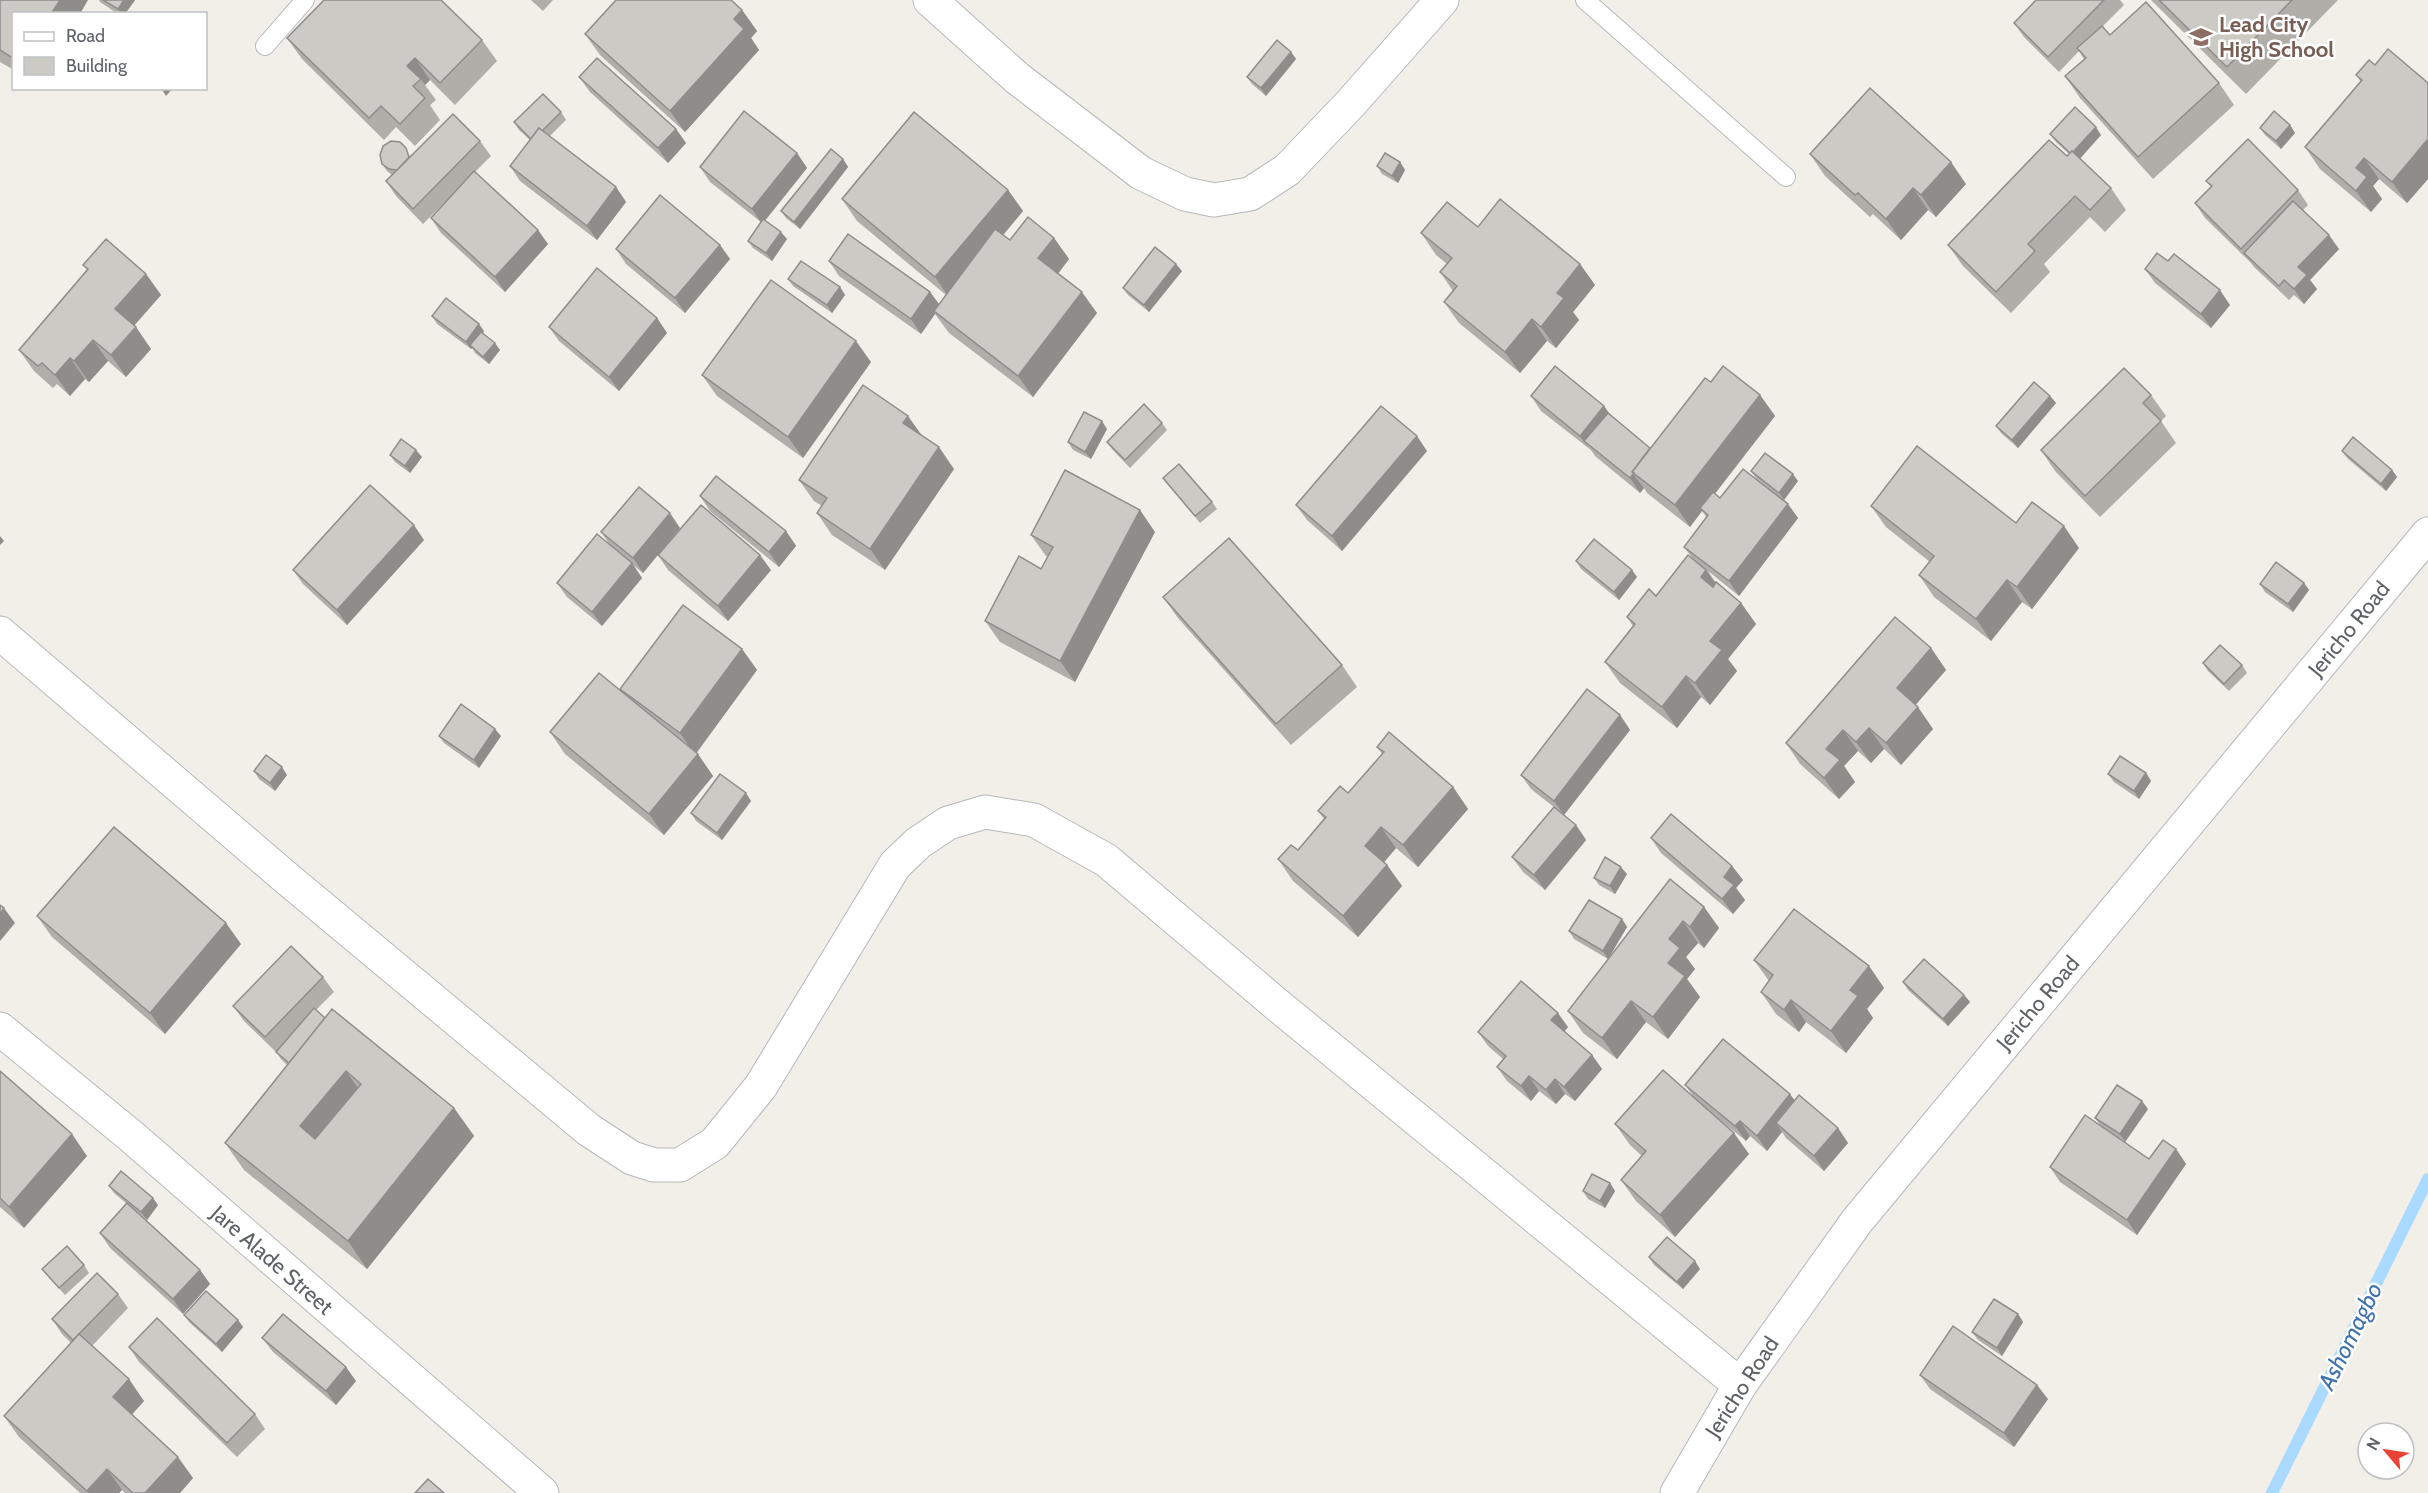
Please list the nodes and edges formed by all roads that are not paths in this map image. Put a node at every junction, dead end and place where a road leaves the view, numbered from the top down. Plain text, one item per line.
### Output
1 (305, 0) edge
2 (930, 0) edge
3 (1442, 0) edge
4 (1585, 0) edge
5 (265, 46) dead end
6 (1786, 177) dead end
7 (2428, 534) edge
8 (0, 633) edge
9 (0, 1029) edge
10 (1740, 1385) junction
11 (542, 1493) edge
12 (1677, 1493) edge

1 - 5 lane
2 - 3 street
4 - 6 lane
7 - 10 street, Jericho Road
8 - 10 street
9 - 11 street, Jare Alade Street
10 - 12 street, Jericho Road

